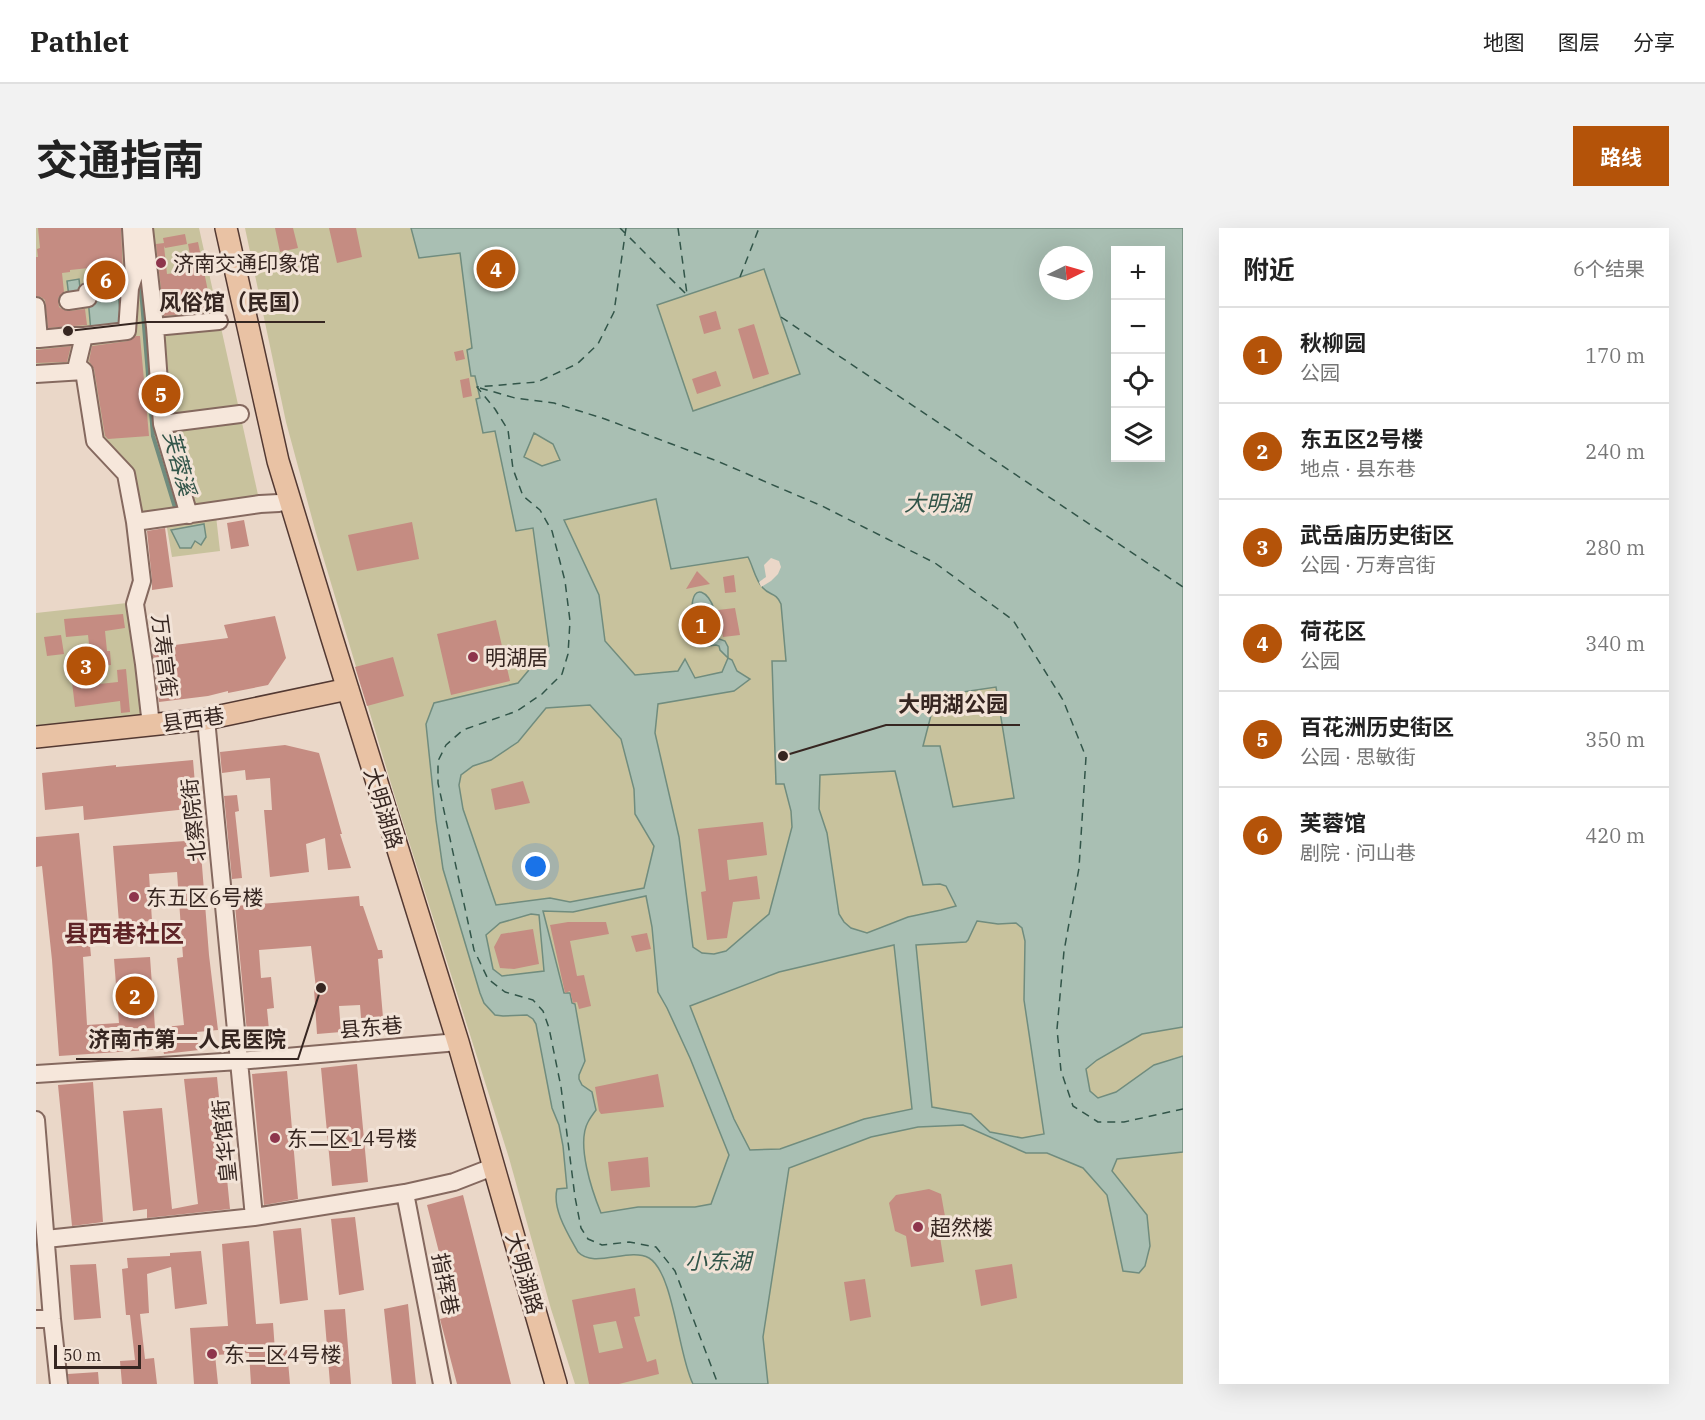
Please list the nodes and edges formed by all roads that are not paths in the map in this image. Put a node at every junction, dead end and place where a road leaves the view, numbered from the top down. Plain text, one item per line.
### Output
1 (131, 228) edge
2 (144, 228) edge
3 (216, 228) edge
4 (226, 228) edge
5 (130, 288) junction
6 (68, 301) dead end
7 (36, 306) edge
8 (219, 321) dead end
9 (155, 327) junction
10 (84, 336) junction
11 (37, 339) edge
12 (84, 371) junction
13 (36, 374) edge
14 (240, 414) dead end
15 (162, 424) junction
16 (279, 503) junction
17 (181, 516) junction
18 (135, 522) junction
19 (343, 690) junction
20 (206, 719) junction
21 (151, 725) junction
22 (36, 737) edge
23 (452, 1043) junction
24 (239, 1061) junction
25 (36, 1074) edge
26 (36, 1120) edge
27 (485, 1170) junction
28 (405, 1193) junction
29 (254, 1217) junction
30 (46, 1239) junction
31 (44, 1319) edge
32 (59, 1384) edge
33 (442, 1384) edge
34 (547, 1384) edge
35 (556, 1384) edge

1 - 5 street
2 - 9 street
3 - 16 main road, 大明湖路
4 - 19 main road, 大明湖路
5 - 6 street
5 - 10 street
7 - 11 street
8 - 9 street
9 - 15 street
10 - 11 street
10 - 12 street, 万寿宫街
12 - 13 street
12 - 18 street, 万寿宫街
14 - 15 street
15 - 17 street
16 - 17 street
16 - 19 main road, 大明湖路
17 - 18 street
18 - 21 street, 万寿宫街
19 - 20 main road, 县西巷
19 - 23 main road, 大明湖路
20 - 21 main road, 县西巷
20 - 24 street, 北察院街
21 - 22 main road, 县西巷
23 - 24 street, 县东巷
23 - 27 main road, 大明湖路
23 - 35 main road, 大明湖路
24 - 25 street, 县东巷
24 - 29 street, 皇华馆街
26 - 30 street
27 - 28 street
27 - 34 main road, 大明湖路
28 - 29 street
28 - 33 street, 指挥巷
29 - 30 street
30 - 31 street
31 - 32 street

